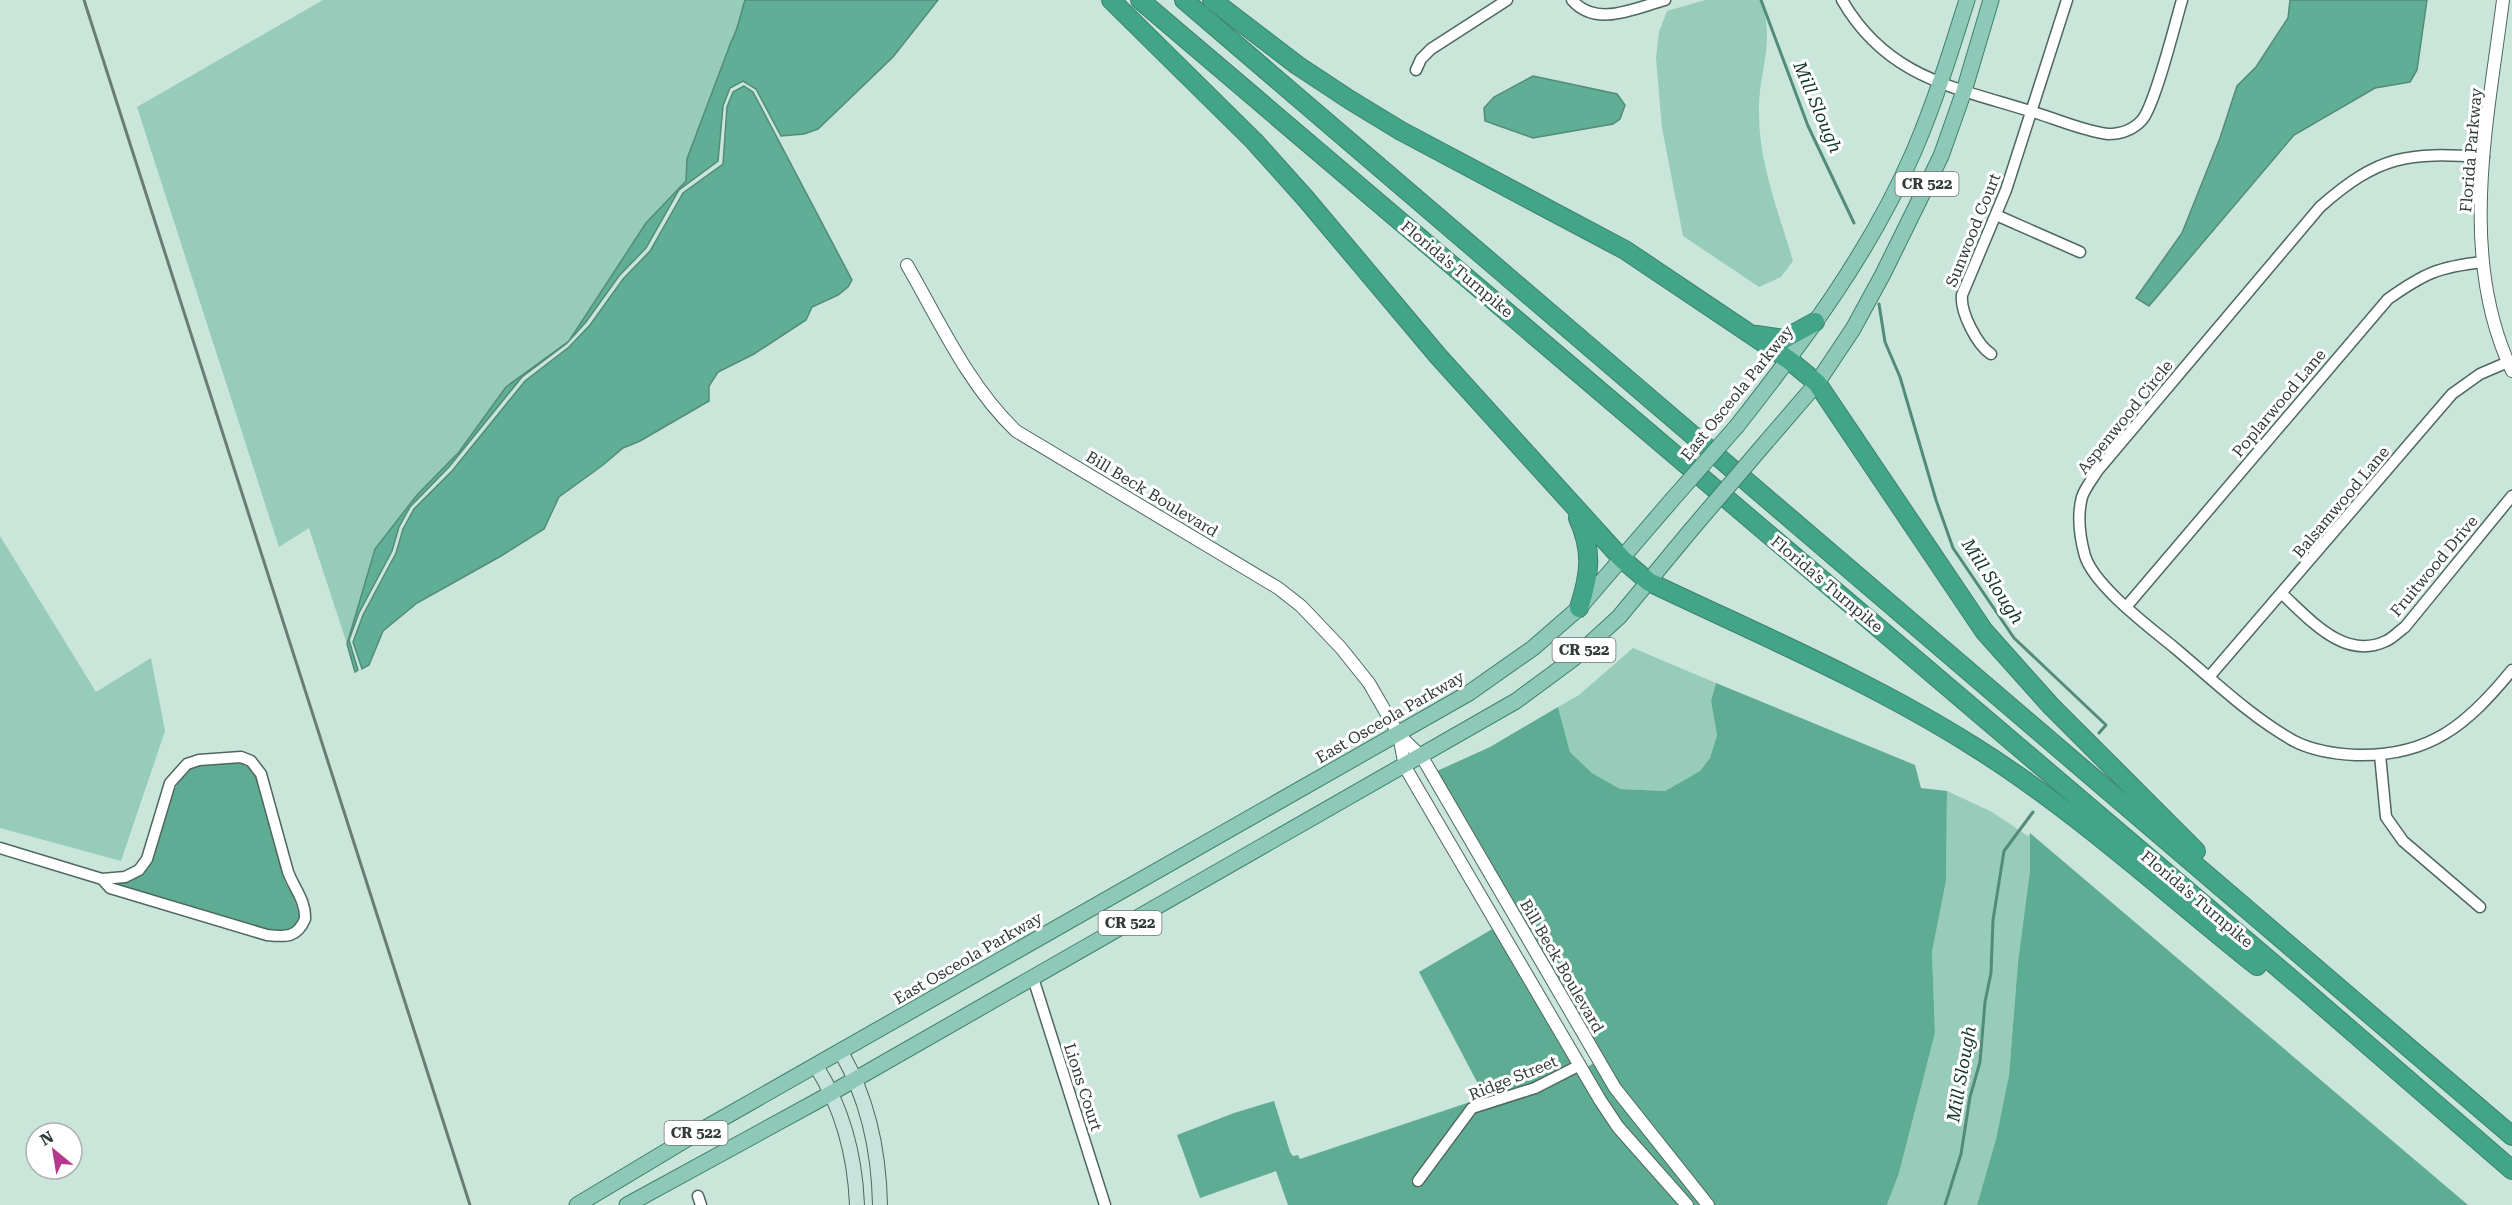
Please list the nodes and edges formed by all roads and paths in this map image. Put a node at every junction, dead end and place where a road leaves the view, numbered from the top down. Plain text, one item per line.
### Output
1 (1111, 0) edge
2 (1140, 0) edge
3 (1184, 0) edge
4 (1212, 0) edge
5 (1507, 0) edge
6 (1572, 0) edge
7 (1665, 0) edge
8 (1842, 0) edge
9 (1967, 0) edge
10 (1991, 0) edge
11 (2067, 0) edge
12 (2182, 0) edge
13 (2503, 0) edge
14 (1416, 70) dead end
15 (1940, 84) junction
16 (1964, 91) junction
17 (2032, 111) junction
18 (2484, 157) junction
19 (1996, 215) junction
20 (2080, 252) dead end
21 (2483, 262) junction
22 (907, 265) dead end
23 (1815, 322) junction
24 (1751, 335) junction
25 (1991, 354) dead end
26 (1789, 360) junction
27 (2510, 367) edge
28 (1817, 383) junction
29 (2512, 496) edge
30 (1571, 502) junction
31 (1622, 559) junction
32 (1649, 582) junction
33 (2282, 594) junction
34 (2126, 607) junction
35 (1579, 608) junction
36 (2512, 670) edge
37 (2210, 677) junction
38 (1399, 735) junction
39 (2380, 755) junction
40 (1422, 757) junction
41 (1405, 766) junction
42 (0, 848) edge
43 (102, 879) junction
44 (2480, 908) dead end
45 (2263, 922) junction
46 (1033, 978) junction
47 (841, 1052) junction
48 (1595, 1056) junction
49 (1580, 1065) junction
50 (816, 1066) junction
51 (856, 1079) junction
52 (833, 1092) junction
53 (2512, 1136) edge
54 (2476, 1139) junction
55 (2512, 1170) edge
56 (1418, 1181) dead end
57 (577, 1205) edge
58 (627, 1205) edge
59 (857, 1205) edge
60 (880, 1205) edge
61 (1105, 1205) edge
62 (1687, 1205) edge
63 (1708, 1205) edge

1 - 30 highway
2 - 54 highway, Florida's Turnpike
3 - 45 highway, Florida's Turnpike
4 - 24 highway
5 - 14 street
6 - 7 street
8 - 15 street
9 - 15 main road, East Osceola Parkway / CR 522
10 - 16 main road, CR 522
11 - 17 street, Sunwood Court
12 - 17 street
13 - 18 street, Florida Parkway
15 - 16 street
15 - 23 main road, East Osceola Parkway / CR 522
16 - 17 street
16 - 28 main road, CR 522
17 - 19 street, Sunwood Court
18 - 21 street, Florida Parkway
18 - 34 street, Aspenwood Circle
19 - 20 street
19 - 25 street, Sunwood Court
21 - 27 street, Florida Parkway
21 - 34 street, Poplarwood Lane
22 - 38 street, Bill Beck Boulevard
23 - 24 highway
23 - 26 main road, East Osceola Parkway / CR 522
24 - 26 highway
26 - 28 highway
26 - 31 main road, East Osceola Parkway / CR 522, bridge
27 - 33 street, Balsamwood Lane
28 - 32 main road, CR 522, bridge
28 - 45 highway
29 - 33 street, Fruitwood Drive
30 - 31 highway
30 - 35 highway
31 - 32 highway
31 - 35 main road, East Osceola Parkway / CR 522
32 - 40 main road, CR 522
32 - 54 highway
33 - 37 street, Balsamwood Lane
34 - 37 street, Aspenwood Circle
35 - 38 main road, East Osceola Parkway / CR 522
36 - 39 street, Aspenwood Circle
37 - 39 street, Aspenwood Circle
38 - 40 street, Bill Beck Boulevard
38 - 41 street, Bill Beck Boulevard
38 - 47 main road, East Osceola Parkway / CR 522
39 - 44 street
40 - 41 main road, CR 522
40 - 48 street, Bill Beck Boulevard
41 - 46 main road, CR 522
41 - 49 street, Bill Beck Boulevard
42 - 43 street
43 - 43 street
45 - 53 highway, Florida's Turnpike
46 - 51 main road, CR 522
46 - 61 street, Lions Court
47 - 50 main road, East Osceola Parkway / CR 522
47 - 51 main road
48 - 49 street
48 - 63 street, Bill Beck Boulevard
49 - 56 street, Ridge Street
49 - 62 street, Bill Beck Boulevard
50 - 52 main road
50 - 57 main road, East Osceola Parkway / CR 522
51 - 52 main road, CR 522
51 - 60 main road
52 - 58 main road, CR 522
52 - 59 main road
54 - 55 highway, Florida's Turnpike

